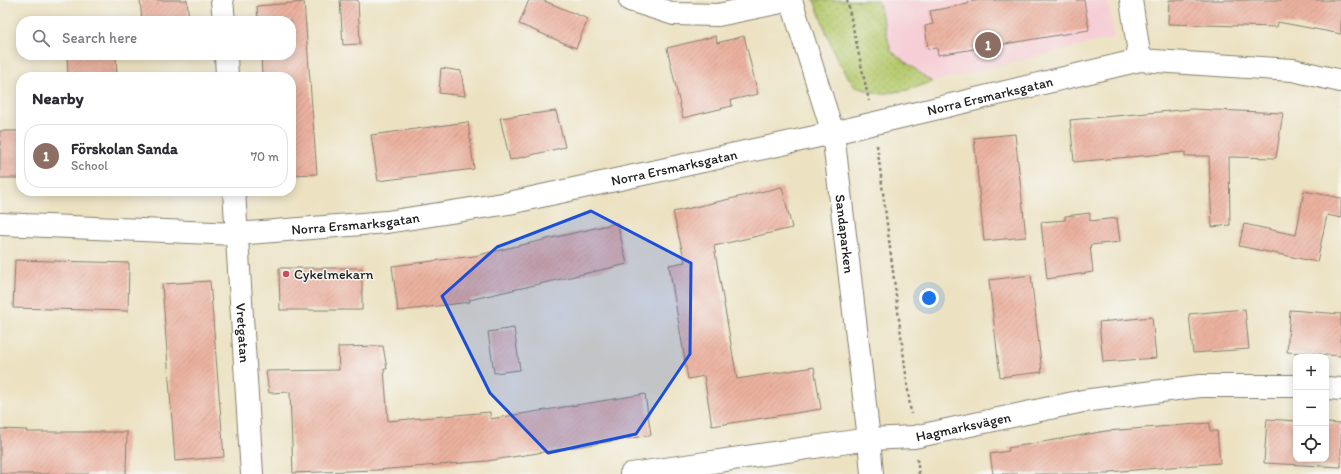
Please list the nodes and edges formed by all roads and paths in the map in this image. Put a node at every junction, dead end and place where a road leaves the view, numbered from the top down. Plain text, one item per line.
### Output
1 (222, 0) edge
2 (630, 0) edge
3 (791, 0) edge
4 (847, 0) edge
5 (1131, 0) edge
6 (680, 7) edge
7 (224, 16) edge
8 (226, 60) edge
9 (1140, 60) junction
10 (227, 72) edge
11 (1341, 81) edge
12 (874, 123) junction
13 (833, 133) junction
14 (234, 196) edge
15 (0, 224) edge
16 (236, 234) junction
17 (1293, 386) edge
18 (1329, 388) edge
19 (1341, 390) edge
20 (914, 437) junction
21 (869, 439) junction
22 (252, 474) edge
23 (631, 474) edge
24 (872, 474) edge
25 (919, 474) edge

1 - 7 street
2 - 6 street
3 - 6 street
3 - 13 street, Sandaparken
4 - 12 path
5 - 9 street
8 - 10 street
9 - 11 street, Norra Ersmarksgatan
9 - 12 street, Norra Ersmarksgatan
12 - 13 street, Norra Ersmarksgatan
12 - 20 path
13 - 16 street, Norra Ersmarksgatan
13 - 21 street, Sandaparken
14 - 16 street, Vretgatan
15 - 16 street, Norra Ersmarksgatan
16 - 22 street, Vretgatan
17 - 20 street, Hagmarksvägen
18 - 19 street
20 - 21 street, Hagmarksvägen
20 - 25 path
21 - 23 street, Hagmarksvägen
21 - 24 street, Sandaparken

